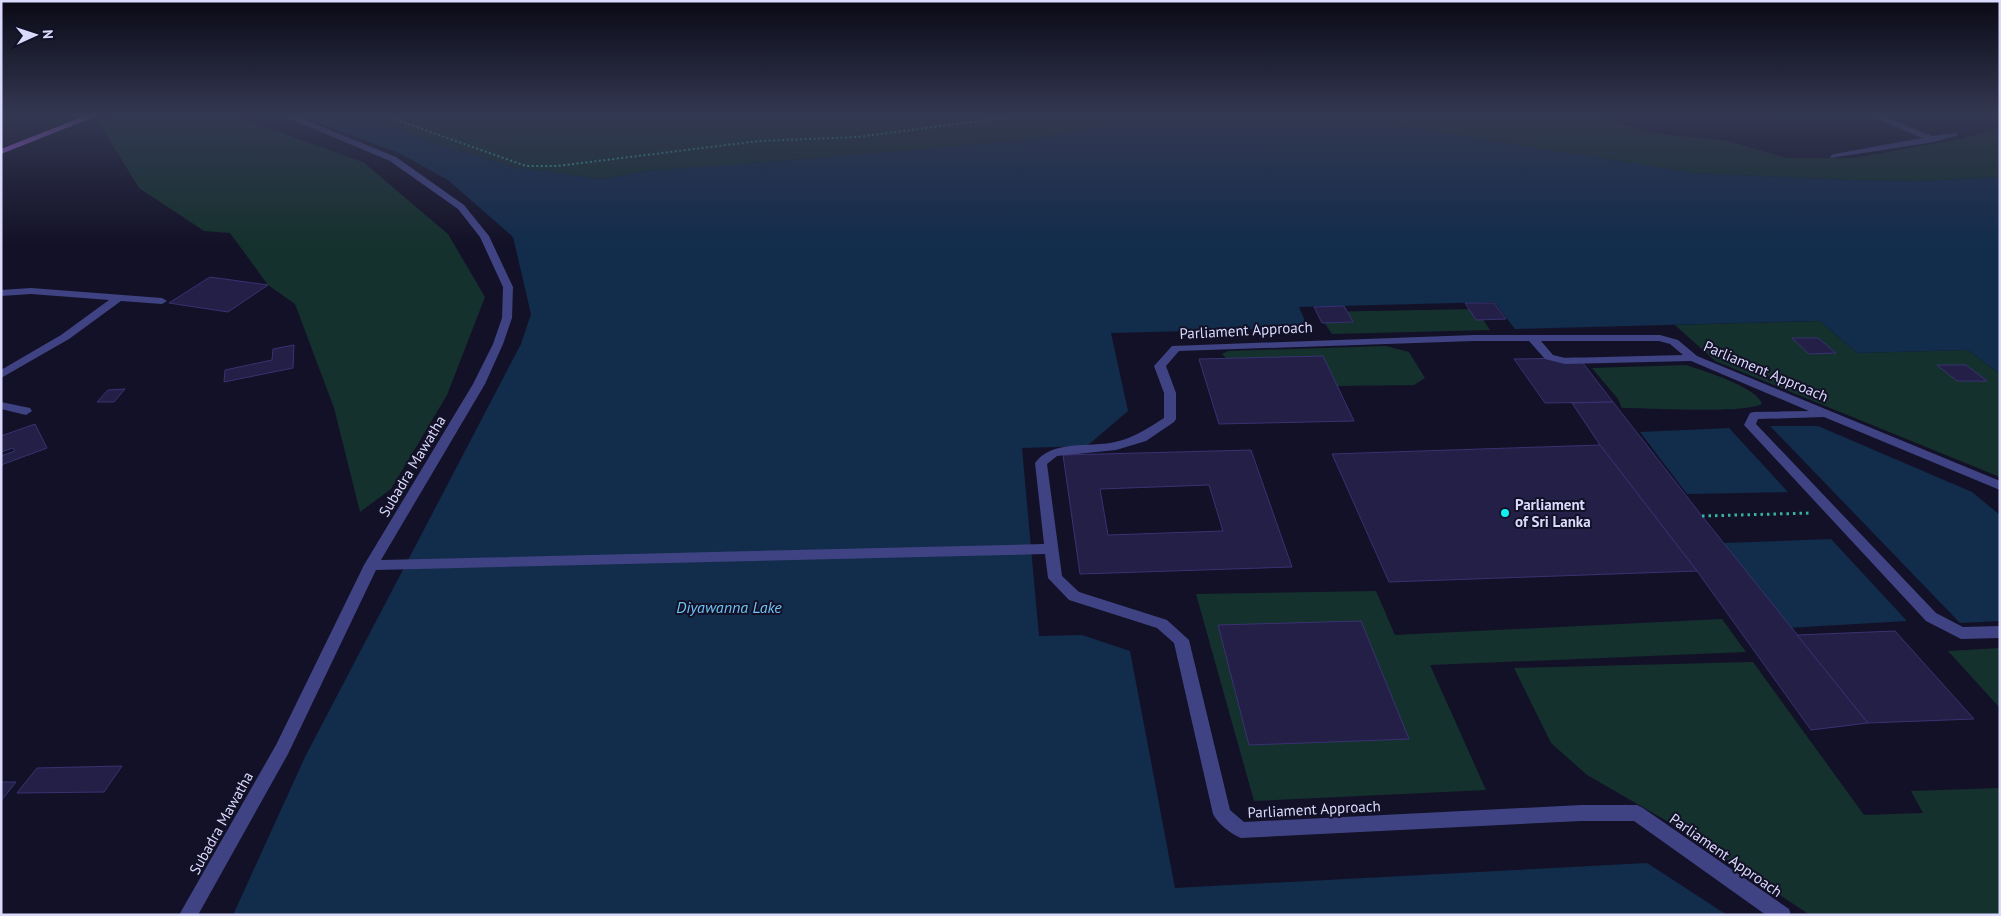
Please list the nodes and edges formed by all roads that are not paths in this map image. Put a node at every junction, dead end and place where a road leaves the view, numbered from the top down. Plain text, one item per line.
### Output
1 (390, 158) edge
2 (1, 293) edge
3 (120, 297) junction
4 (162, 301) dead end
5 (1533, 339) junction
6 (1693, 358) junction
7 (1, 375) edge
8 (1, 404) edge
9 (26, 411) dead end
10 (1826, 414) junction
11 (2000, 486) edge
12 (1051, 549) junction
13 (371, 565) junction
14 (2000, 632) edge
15 (188, 915) edge
16 (1782, 915) edge

1 - 13 street, Subadra Mawatha
2 - 3 street
3 - 4 street
3 - 7 street
5 - 6 street, Parliament Approach
5 - 6 street
5 - 12 street, Parliament Approach
6 - 10 street, Parliament Approach
8 - 9 street
10 - 11 street, Parliament Approach
10 - 14 street
12 - 13 street
12 - 16 street, Parliament Approach
13 - 15 street, Subadra Mawatha

